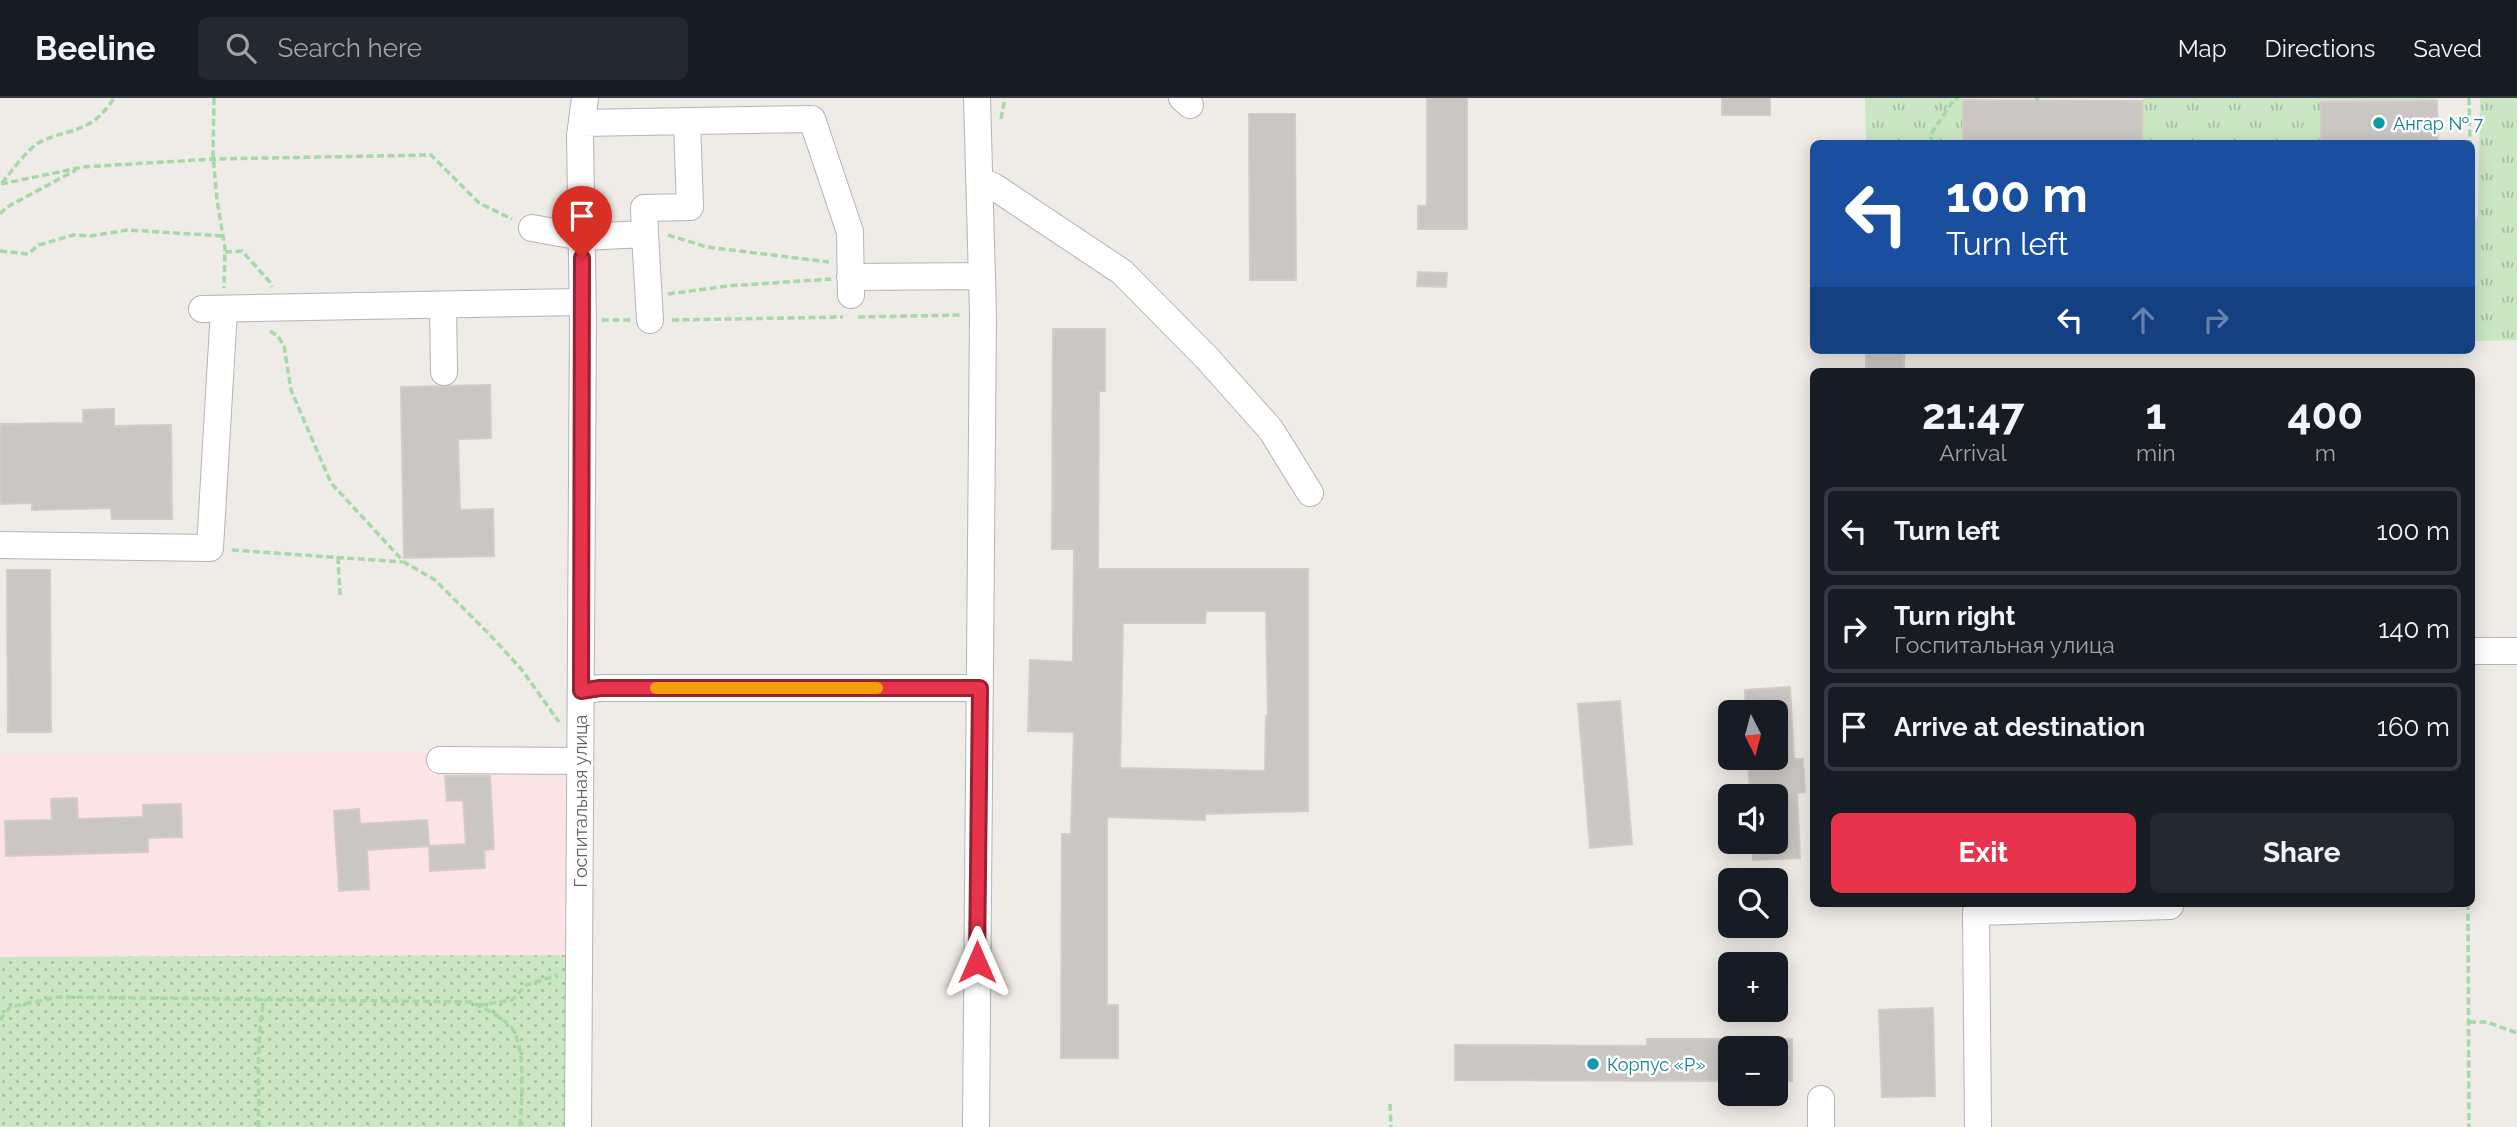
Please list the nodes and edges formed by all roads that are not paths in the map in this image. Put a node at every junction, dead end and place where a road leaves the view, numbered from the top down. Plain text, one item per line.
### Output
1 (977, 98) edge
2 (584, 110) edge
3 (687, 121) junction
4 (979, 180) junction
5 (531, 228) road end
6 (645, 234) junction
7 (582, 237) junction
8 (982, 276) junction
9 (443, 305) junction
10 (649, 308) road end
11 (582, 311) junction
12 (444, 372) dead end
13 (1310, 493) dead end
14 (0, 545) edge
15 (2475, 651) edge
16 (2517, 651) edge
17 (980, 688) junction
18 (581, 691) junction
19 (440, 760) dead end
20 (580, 761) junction
21 (2138, 907) edge
22 (1821, 1098) dead end
23 (578, 1127) edge
24 (976, 1127) edge
25 (1821, 1127) edge
26 (1978, 1127) edge

1 - 4 street
2 - 3 street
2 - 7 street, Госпитальная улица
3 - 6 street
3 - 8 street
4 - 8 street
4 - 13 street
5 - 7 street
6 - 7 street
6 - 10 street
7 - 11 street, Госпитальная улица
8 - 17 street
9 - 11 street
9 - 12 street
9 - 14 street
11 - 18 street, Госпитальная улица
15 - 16 street
17 - 18 street
17 - 24 street
18 - 20 street, Госпитальная улица
19 - 20 street
20 - 23 street, Госпитальная улица
21 - 26 street
22 - 25 street

